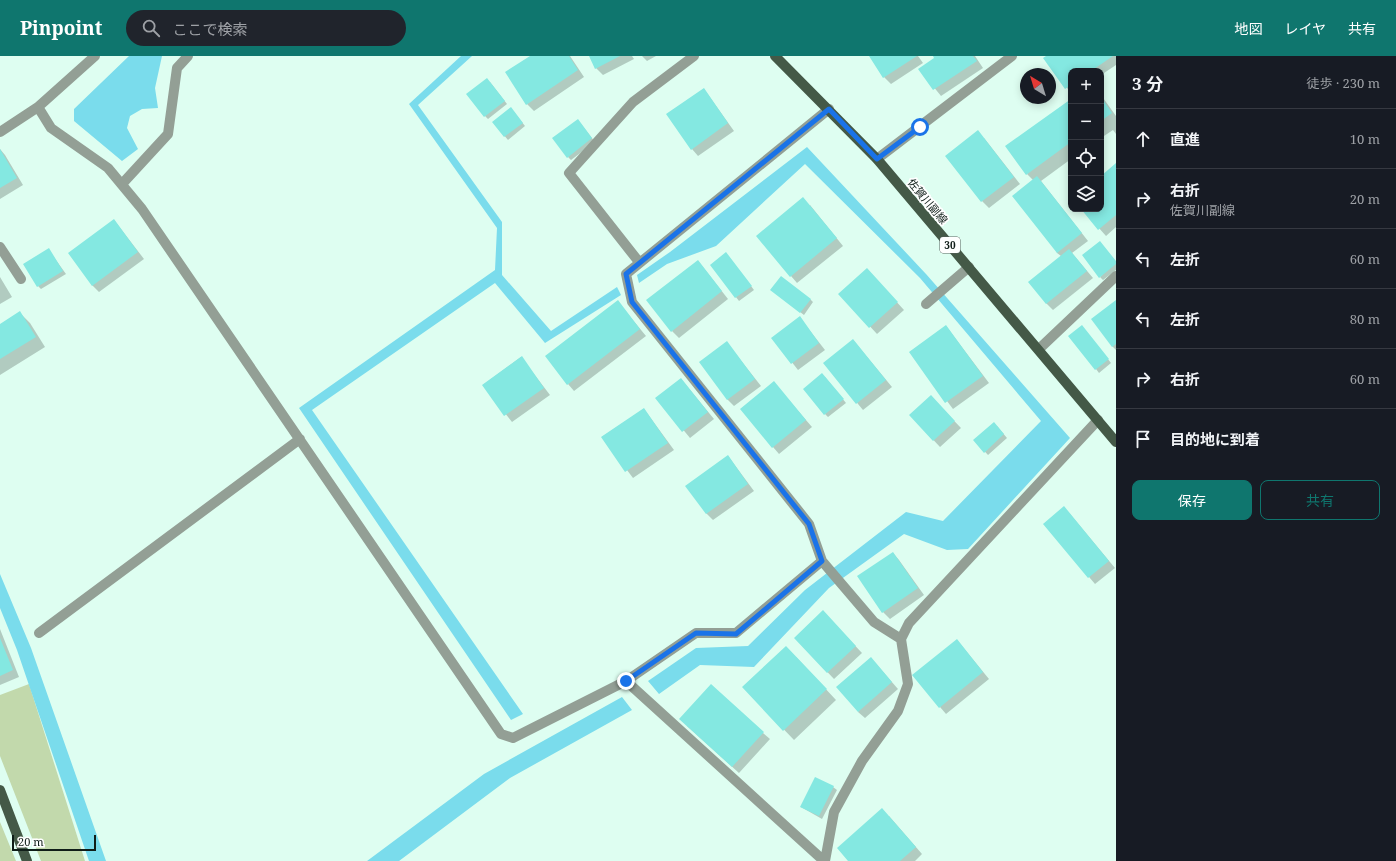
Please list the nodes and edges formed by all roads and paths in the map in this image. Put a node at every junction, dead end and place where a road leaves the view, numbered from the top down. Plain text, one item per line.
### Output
1 (95, 56) edge
2 (188, 56) edge
3 (694, 56) edge
4 (775, 56) edge
5 (1012, 56) edge
6 (38, 107) junction
7 (829, 109) junction
8 (0, 132) edge
9 (877, 159) junction
10 (122, 184) junction
11 (0, 246) edge
12 (639, 262) junction
13 (969, 267) junction
14 (1116, 276) edge
15 (21, 279) dead end
16 (926, 304) dead end
17 (1039, 349) junction
18 (1098, 420) junction
19 (300, 439) junction
20 (1116, 442) edge
21 (822, 561) junction
22 (39, 633) dead end
23 (901, 639) junction
24 (626, 681) junction
25 (0, 790) edge
26 (27, 861) edge
27 (825, 861) edge

1 - 6 street
2 - 10 street
3 - 12 street
4 - 7 main road, 佐賀川副線 / 30
5 - 9 street
6 - 8 street
6 - 10 street
7 - 9 main road, 佐賀川副線 / 30
7 - 12 street
9 - 13 main road, 佐賀川副線 / 30
10 - 19 street
11 - 15 street
12 - 21 street
13 - 16 street
13 - 17 main road, 佐賀川副線 / 30
14 - 17 street
17 - 18 main road, 佐賀川副線 / 30
18 - 20 main road, 佐賀川副線 / 30
18 - 23 street
19 - 22 street
19 - 24 street
21 - 23 street
21 - 24 street
23 - 27 street
24 - 27 street
25 - 26 main road

